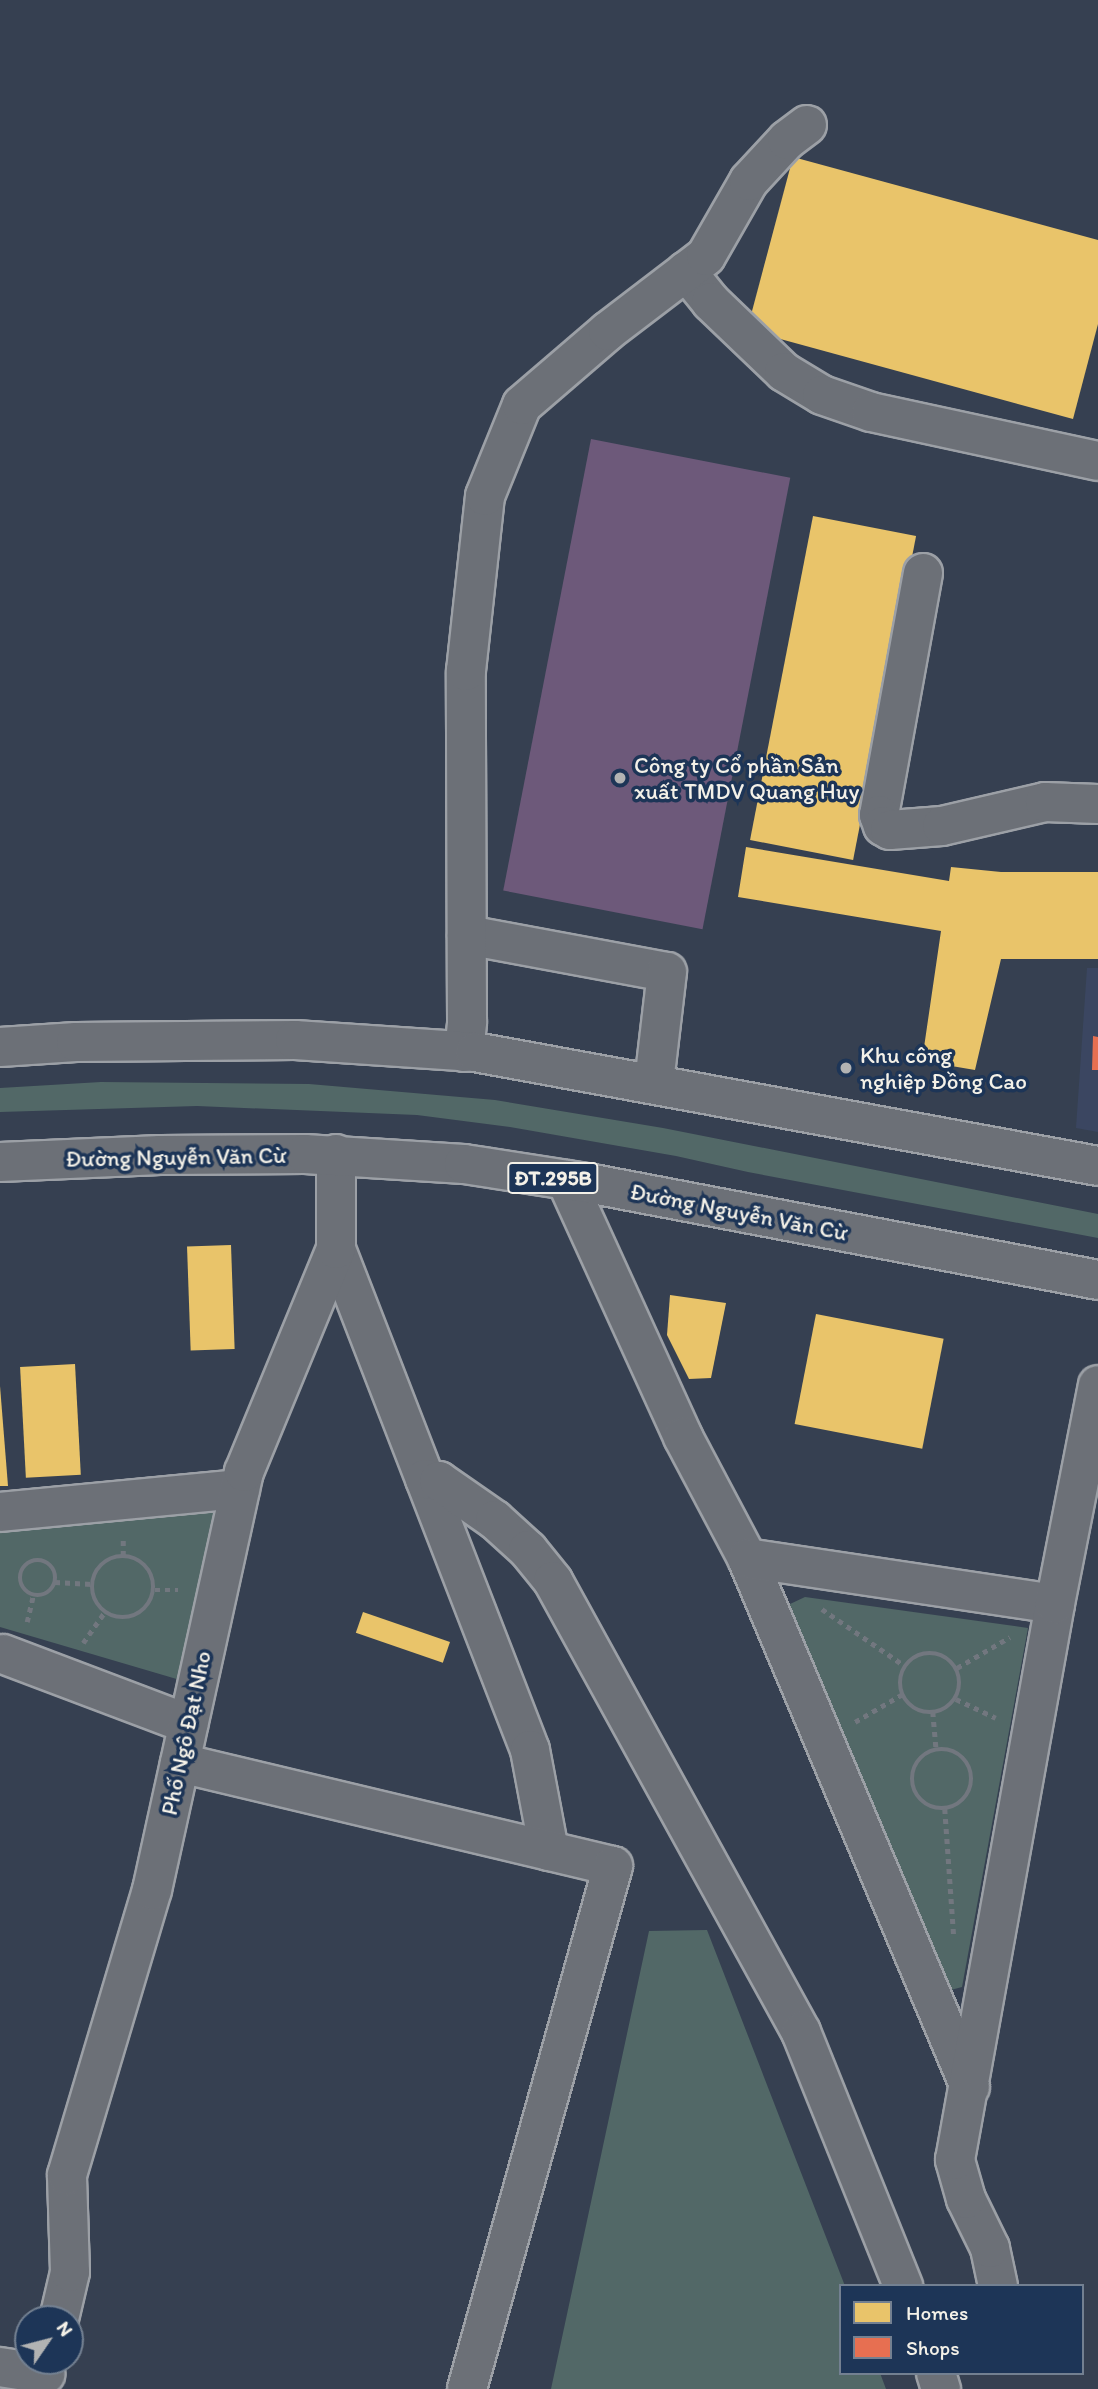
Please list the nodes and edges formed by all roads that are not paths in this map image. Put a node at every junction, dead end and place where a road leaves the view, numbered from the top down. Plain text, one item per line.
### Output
1 (807, 125) dead end
2 (686, 271) junction
3 (1098, 461) edge
4 (923, 573) dead end
5 (1098, 804) edge
6 (467, 935) junction
7 (0, 1047) edge
8 (464, 1052) junction
9 (654, 1082) junction
10 (336, 1154) junction
11 (0, 1162) edge
12 (1098, 1166) edge
13 (566, 1180) junction
14 (336, 1249) junction
15 (1098, 1280) edge
16 (1098, 1385) edge
17 (425, 1479) junction
18 (240, 1489) junction
19 (0, 1511) edge
20 (747, 1558) junction
21 (1055, 1604) junction
22 (7, 1649) edge
23 (188, 1724) junction
24 (180, 1763) junction
25 (549, 1850) junction
26 (970, 2087) junction
27 (902, 2284) edge
28 (998, 2284) edge
29 (62, 2305) edge
30 (467, 2389) edge

1 - 2 street
2 - 3 street
2 - 6 street
4 - 5 street
6 - 8 street
6 - 9 street
7 - 8 street
8 - 9 street
9 - 12 street
10 - 11 street, Đường Nguyễn Văn Cừ / ĐT.295B
10 - 13 street, Đường Nguyễn Văn Cừ / ĐT.295B
10 - 14 street, Phố Ngô Đạt Nho
13 - 15 street, Đường Nguyễn Văn Cừ / ĐT.295B
13 - 20 street
14 - 17 street
14 - 18 street, Phố Ngô Đạt Nho
16 - 21 street
17 - 25 street
17 - 27 street
18 - 19 street
18 - 23 street, Phố Ngô Đạt Nho
20 - 21 street
20 - 26 street
21 - 26 street
22 - 23 street
23 - 24 street, Phố Ngô Đạt Nho
24 - 25 street
24 - 29 street, Phố Ngô Đạt Nho
25 - 30 street
26 - 28 street

